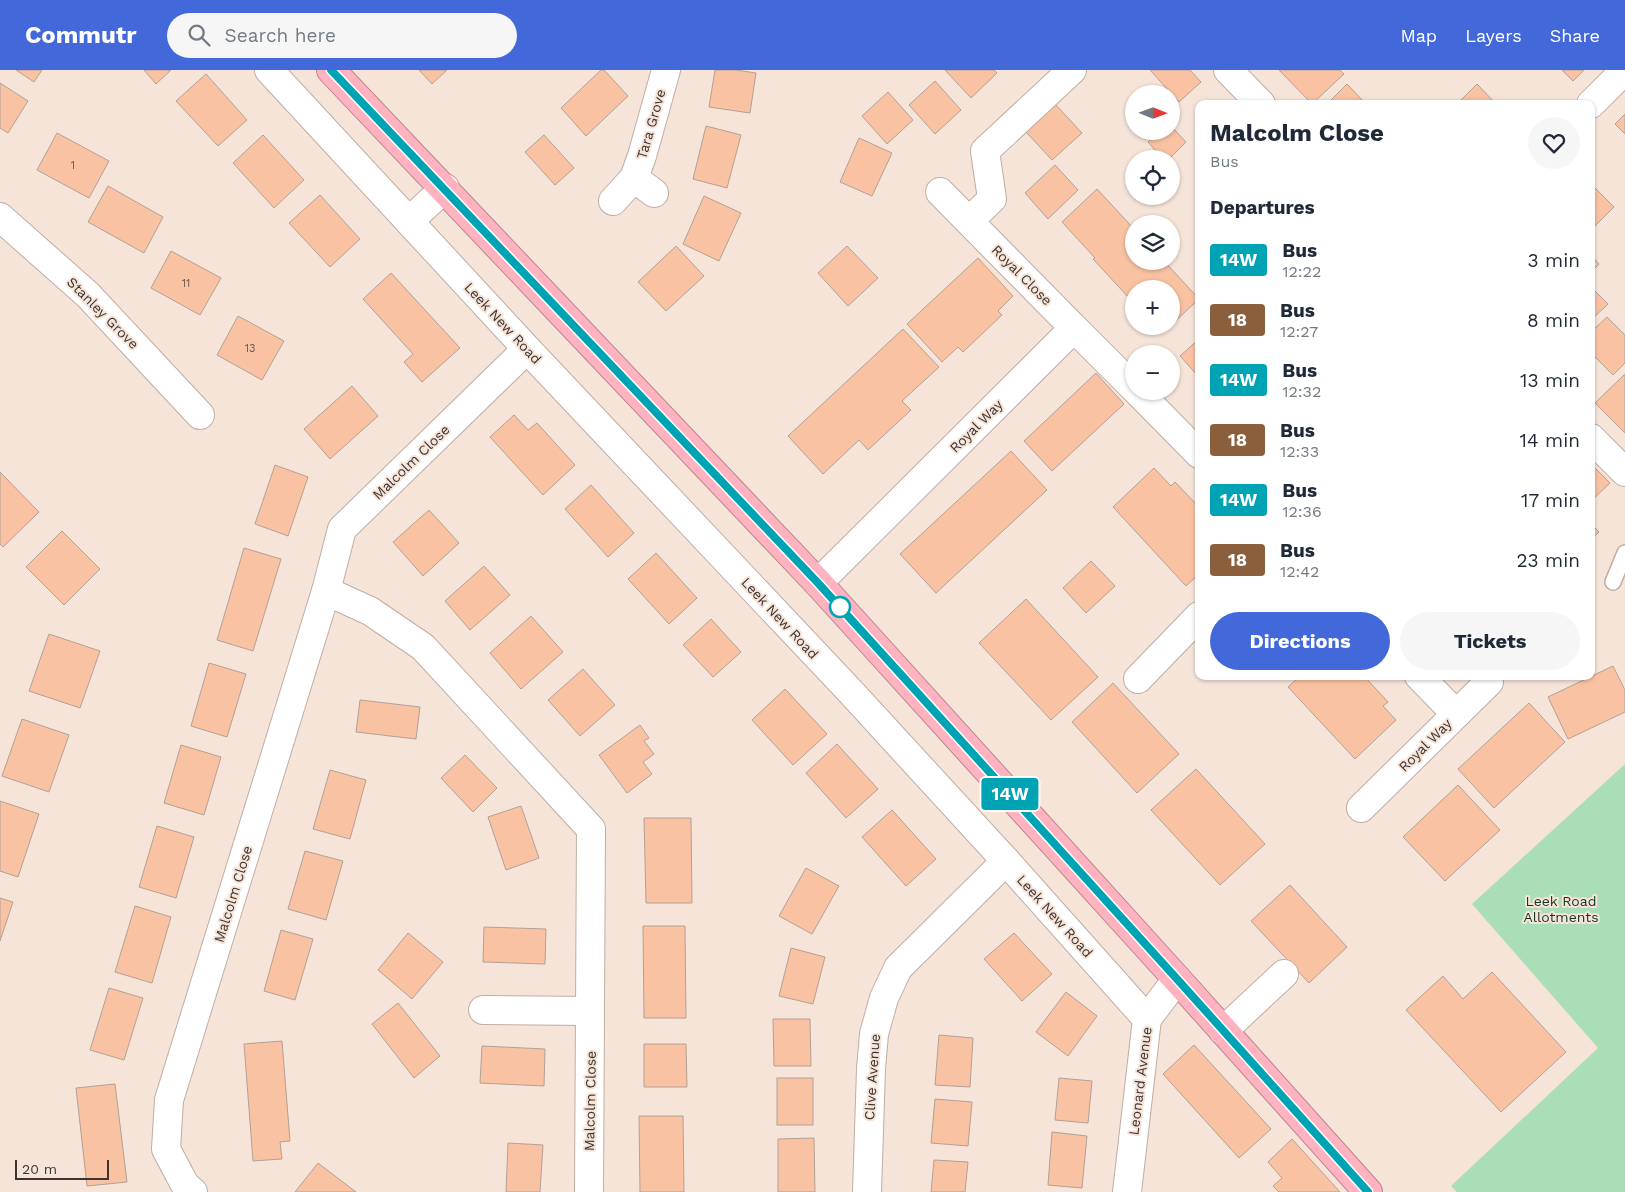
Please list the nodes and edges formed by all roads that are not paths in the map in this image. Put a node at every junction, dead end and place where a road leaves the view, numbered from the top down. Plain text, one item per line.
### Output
1 (269, 70) edge
2 (666, 70) edge
3 (1072, 70) edge
4 (1228, 70) edge
5 (1625, 70) edge
6 (334, 71) edge
7 (1257, 100) edge
8 (1595, 100) edge
9 (445, 188) junction
10 (940, 192) dead end
11 (613, 201) dead end
12 (0, 217) edge
13 (409, 221) junction
14 (969, 221) junction
15 (1074, 328) junction
16 (527, 350) junction
17 (1125, 379) edge
18 (1146, 400) edge
19 (200, 415) dead end
20 (1595, 442) edge
21 (1195, 450) edge
22 (1625, 472) edge
23 (1625, 553) edge
24 (1613, 582) dead end
25 (818, 583) junction
26 (326, 592) junction
27 (1195, 620) edge
28 (1138, 679) dead end
29 (1423, 680) edge
30 (1493, 680) edge
31 (1456, 714) junction
32 (1361, 808) dead end
33 (1006, 861) junction
34 (1284, 974) dead end
35 (1177, 979) junction
36 (483, 1010) dead end
37 (590, 1011) junction
38 (1147, 1019) junction
39 (1223, 1031) junction
40 (194, 1192) edge
41 (589, 1192) edge
42 (867, 1192) edge
43 (1127, 1192) edge
44 (1368, 1192) edge

1 - 13 street, Leek New Road
2 - 11 street, Tara Grove
3 - 14 street
4 - 7 street
5 - 8 street
6 - 9 highway
9 - 13 street
9 - 25 highway
10 - 14 street, Royal Close
12 - 19 street, Stanley Grove
13 - 16 street, Leek New Road
14 - 15 street, Royal Close
15 - 17 street
15 - 25 street, Royal Way
16 - 26 street, Malcolm Close
16 - 33 street, Leek New Road
18 - 21 street
20 - 22 street
23 - 24 lane
25 - 35 highway
26 - 37 street, Malcolm Close
26 - 40 street, Malcolm Close
27 - 28 street
29 - 31 street
30 - 31 street, Royal Way
31 - 32 street, Royal Way
33 - 38 street, Leek New Road
33 - 42 street, Clive Avenue
34 - 39 street
35 - 38 street, Leonard Avenue
35 - 39 highway
36 - 37 street
37 - 41 street, Malcolm Close
38 - 43 street, Leonard Avenue
39 - 44 highway

